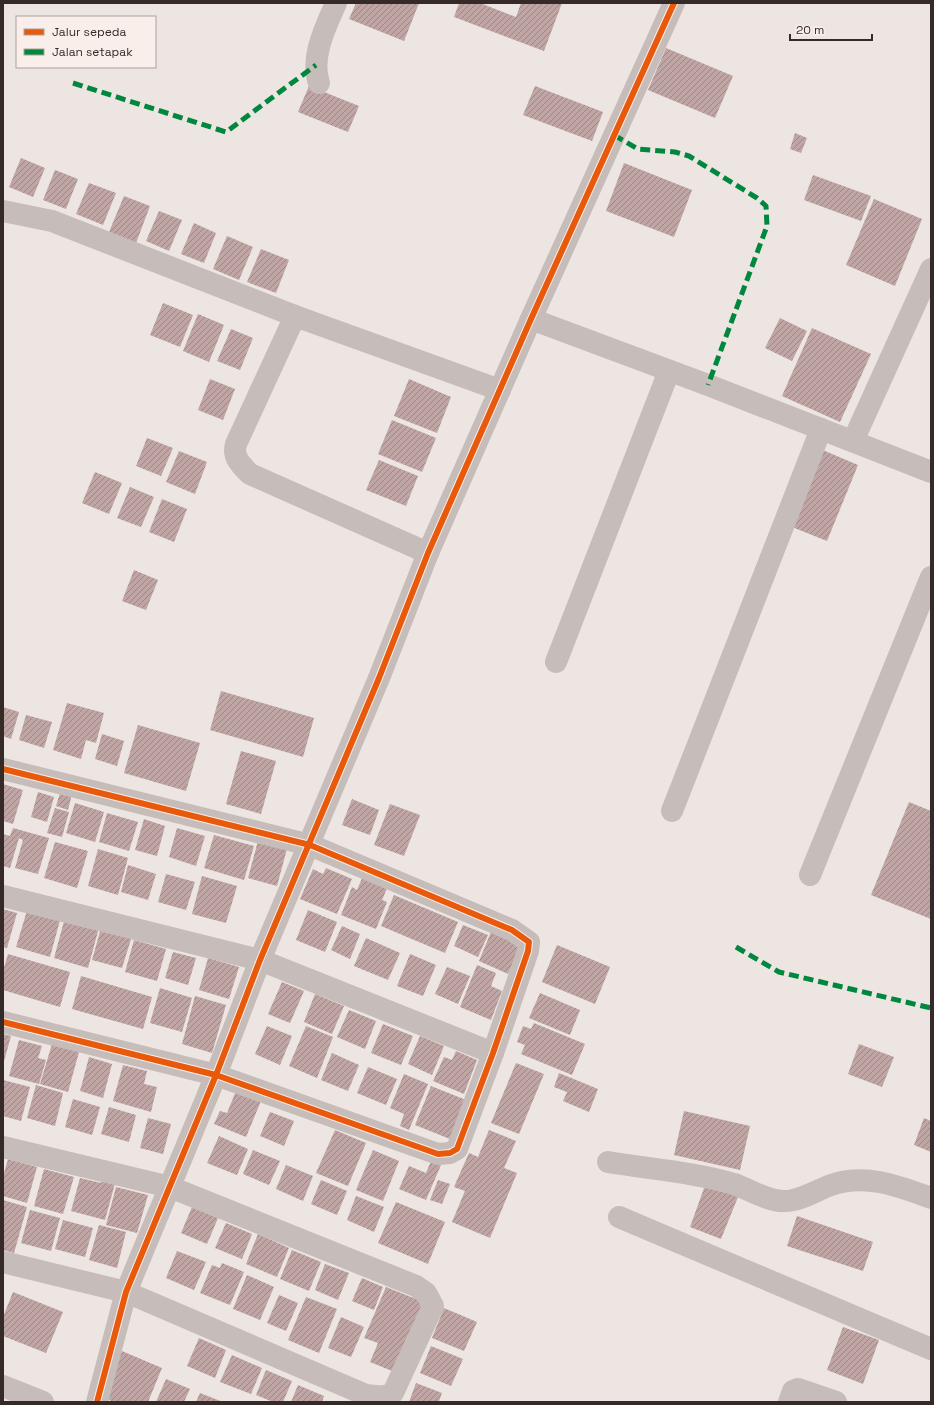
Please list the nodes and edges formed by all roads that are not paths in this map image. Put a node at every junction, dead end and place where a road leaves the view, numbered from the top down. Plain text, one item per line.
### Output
1 (336, 3) edge
2 (674, 3) edge
3 (318, 83) dead end
4 (3, 211) edge
5 (931, 269) edge
6 (295, 316) junction
7 (531, 319) junction
8 (670, 371) junction
9 (500, 390) junction
10 (821, 429) junction
11 (853, 441) junction
12 (931, 472) edge
13 (428, 553) junction
14 (931, 577) edge
15 (556, 662) dead end
16 (3, 769) edge
17 (672, 811) dead end
18 (310, 845) junction
19 (810, 875) dead end
20 (3, 896) edge
21 (260, 960) junction
22 (3, 1022) edge
23 (493, 1053) junction
24 (216, 1075) junction
25 (3, 1147) edge
26 (608, 1162) dead end
27 (170, 1187) junction
28 (931, 1198) edge
29 (619, 1217) dead end
30 (3, 1262) edge
31 (126, 1292) junction
32 (931, 1348) edge
33 (3, 1386) edge
34 (349, 1395) edge
35 (43, 1402) edge
36 (97, 1402) edge
37 (789, 1402) edge
38 (836, 1402) edge

1 - 3 street
2 - 7 street
4 - 6 street
5 - 11 street
6 - 9 street
6 - 13 street
7 - 8 street
7 - 9 street
8 - 10 street
8 - 15 street
9 - 13 street
10 - 11 street
10 - 17 street
11 - 12 street
13 - 18 street
14 - 19 street
16 - 18 street
18 - 21 street
18 - 23 street
20 - 21 street
21 - 23 street
21 - 24 street
22 - 24 street
23 - 24 street
24 - 27 street
25 - 27 street
26 - 28 street
27 - 31 street
27 - 34 street
29 - 32 street
30 - 31 street
31 - 34 street
31 - 36 street
33 - 35 street
37 - 38 street

